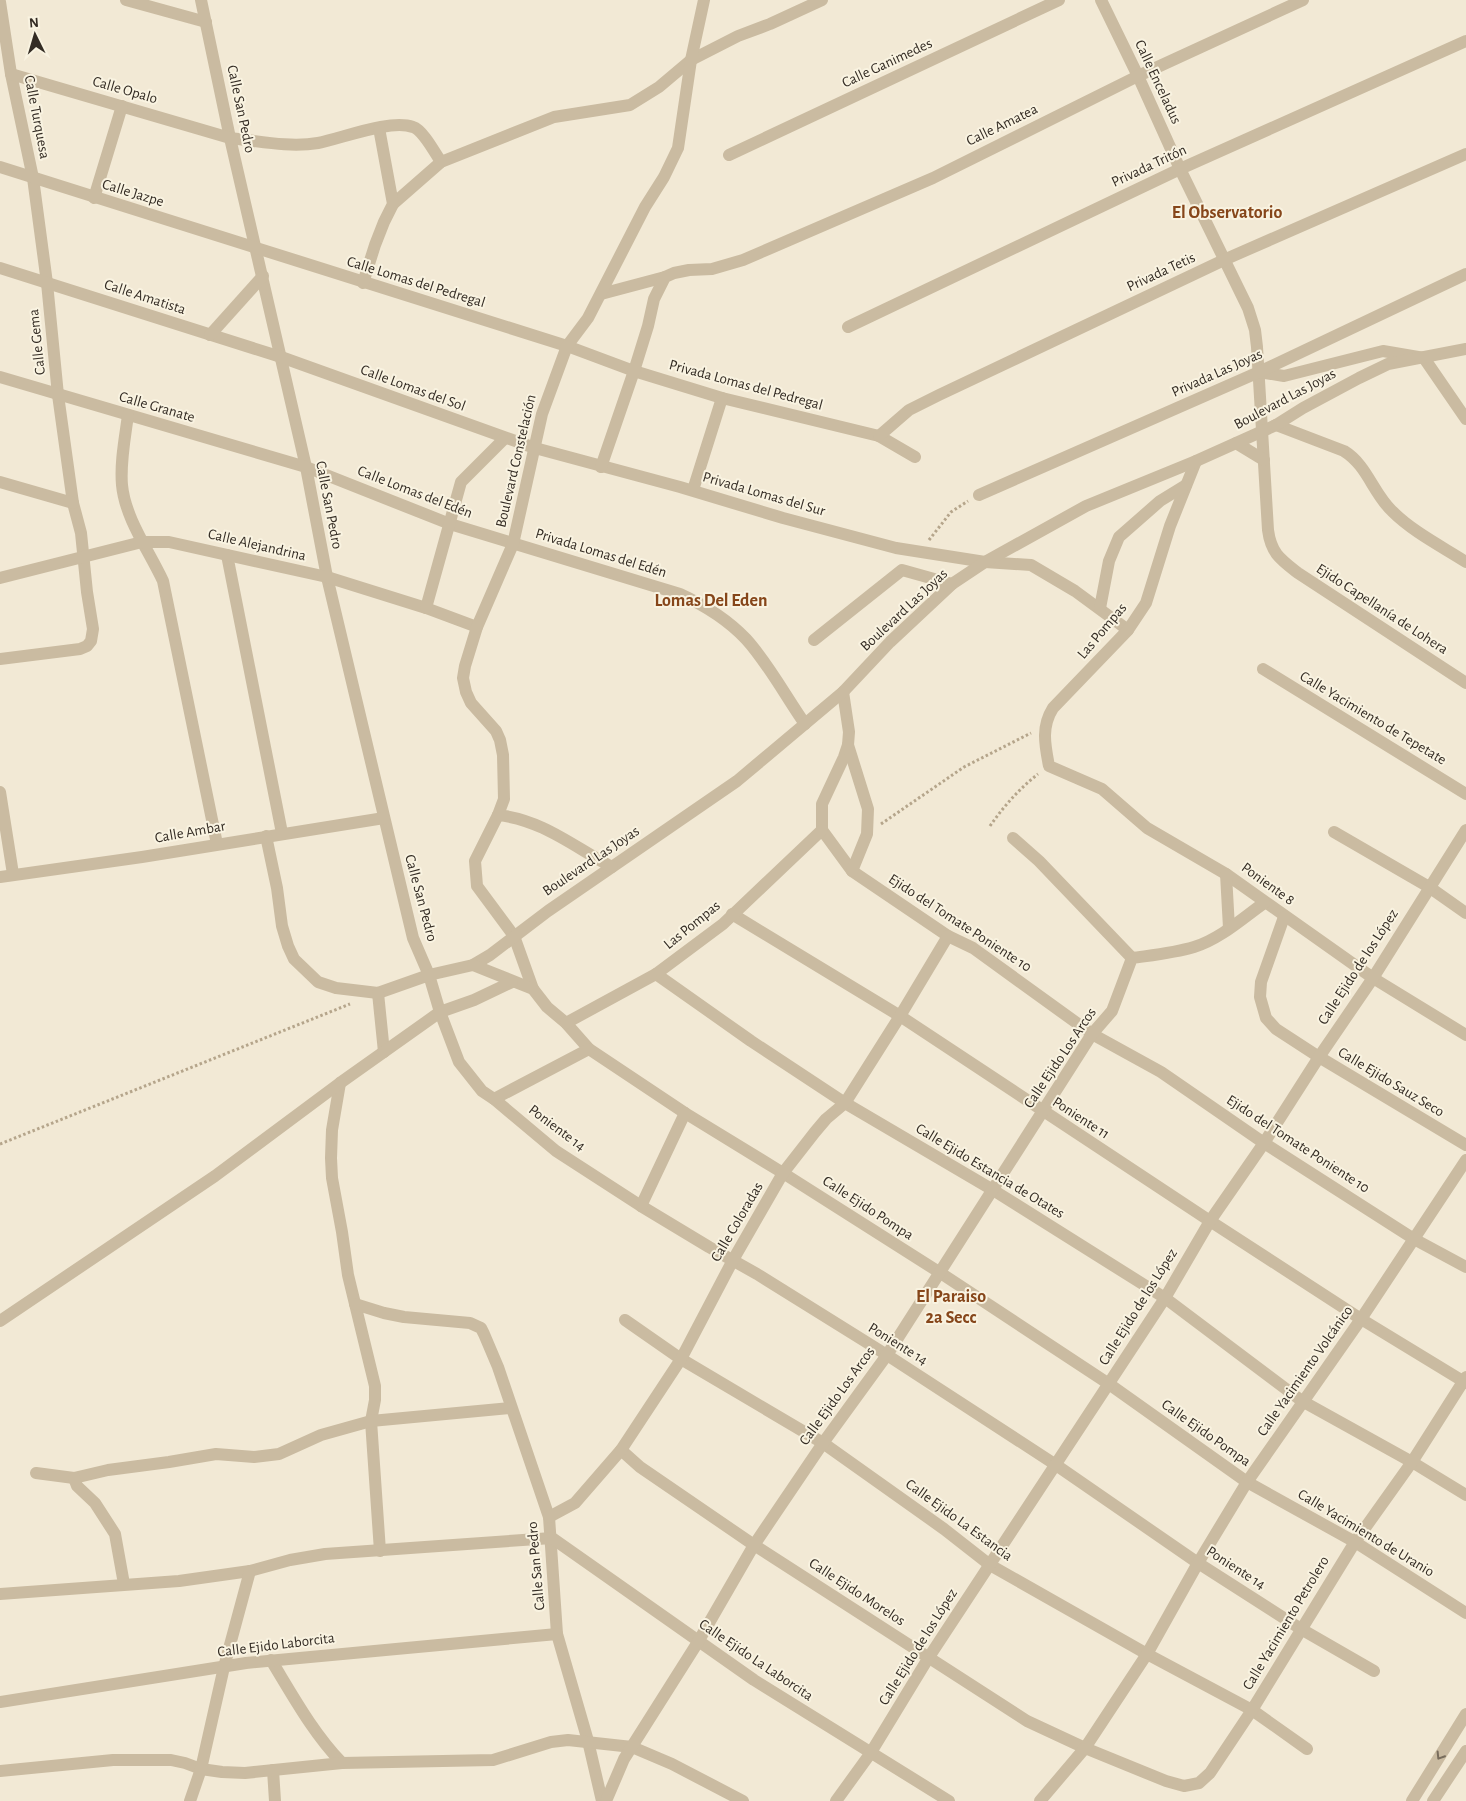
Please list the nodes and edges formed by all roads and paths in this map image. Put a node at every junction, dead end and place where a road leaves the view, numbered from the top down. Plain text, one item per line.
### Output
1 (126, 0) edge
2 (201, 0) edge
3 (704, 0) edge
4 (822, 0) edge
5 (1059, 0) edge
6 (1101, 0) edge
7 (1302, 0) edge
8 (0, 2) edge
9 (206, 22) junction
10 (1466, 41) edge
11 (691, 60) junction
12 (11, 74) junction
13 (1138, 76) junction
14 (122, 106) junction
15 (379, 128) junction
16 (230, 138) junction
17 (1466, 154) edge
18 (729, 155) dead end
19 (441, 162) junction
20 (0, 167) edge
21 (1180, 169) junction
22 (33, 178) junction
23 (94, 198) junction
24 (393, 204) junction
25 (257, 248) junction
26 (1226, 259) junction
27 (0, 268) edge
28 (1466, 274) edge
29 (263, 276) junction
30 (666, 277) junction
31 (363, 282) junction
32 (47, 283) junction
33 (601, 294) junction
34 (848, 327) dead end
35 (210, 334) junction
36 (567, 346) junction
37 (1466, 349) edge
38 (281, 357) junction
39 (1424, 358) junction
40 (634, 370) junction
41 (1259, 372) junction
42 (0, 377) edge
43 (58, 395) junction
44 (722, 398) junction
45 (128, 415) junction
46 (1466, 418) edge
47 (1276, 425) junction
48 (1262, 432) junction
49 (879, 436) junction
50 (505, 438) junction
51 (1236, 443) junction
52 (535, 448) junction
53 (915, 457) dead end
54 (1264, 460) junction
55 (1196, 461) junction
56 (306, 467) junction
57 (601, 467) junction
58 (0, 482) edge
59 (1186, 485) junction
60 (693, 490) junction
61 (979, 496) joint
62 (73, 503) junction
63 (450, 524) junction
64 (142, 542) junction
65 (513, 544) junction
66 (921, 551) junction
67 (228, 555) junction
68 (83, 557) junction
69 (1282, 560) joint
70 (985, 562) junction
71 (1466, 562) edge
72 (902, 570) junction
73 (327, 577) junction
74 (0, 578) edge
75 (952, 584) junction
76 (426, 608) junction
77 (1100, 608) junction
78 (477, 627) junction
79 (1128, 630) junction
80 (814, 640) dead end
81 (0, 659) edge
82 (1263, 669) dead end
83 (1466, 683) edge
84 (843, 692) junction
85 (805, 724) junction
86 (1045, 726) junction
87 (848, 745) junction
88 (1049, 766) junction
89 (0, 792) edge
90 (1466, 794) edge
91 (498, 815) junction
92 (384, 818) junction
93 (990, 826) dead end
94 (822, 830) junction
95 (1466, 830) edge
96 (1334, 832) dead end
97 (282, 833) junction
98 (867, 834) junction
99 (266, 836) junction
100 (1013, 838) dead end
101 (217, 844) junction
102 (612, 867) junction
103 (852, 871) junction
104 (1226, 874) junction
105 (6, 875) edge
106 (1429, 887) junction
107 (1264, 903) junction
108 (1466, 913) edge
109 (732, 914) junction
110 (1284, 917) junction
111 (1229, 928) junction
112 (514, 936) junction
113 (948, 936) junction
114 (1132, 958) junction
115 (473, 965) junction
116 (656, 974) junction
117 (429, 975) junction
118 (1373, 978) junction
119 (512, 982) junction
120 (533, 989) junction
121 (378, 993) junction
122 (351, 1004) dead end
123 (440, 1012) junction
124 (900, 1016) junction
125 (566, 1023) junction
126 (1092, 1034) junction
127 (1466, 1035) edge
128 (589, 1049) junction
129 (384, 1052) junction
130 (1319, 1057) junction
131 (340, 1083) junction
132 (494, 1099) junction
133 (845, 1103) junction
134 (1042, 1112) junction
135 (685, 1113) junction
136 (1264, 1143) junction
137 (0, 1144) edge
138 (1466, 1145) edge
139 (1466, 1160) edge
140 (783, 1173) junction
141 (993, 1190) junction
142 (641, 1206) junction
143 (1210, 1221) junction
144 (1414, 1239) junction
145 (733, 1260) junction
146 (1466, 1267) edge
147 (939, 1272) junction
148 (1166, 1298) junction
149 (355, 1304) junction
150 (1361, 1318) junction
151 (625, 1320) dead end
152 (0, 1321) edge
153 (887, 1355) junction
154 (681, 1359) junction
155 (1465, 1381) edge
156 (1109, 1384) junction
157 (1302, 1402) junction
158 (511, 1408) junction
159 (370, 1421) junction
160 (822, 1444) junction
161 (620, 1450) junction
162 (1412, 1462) junction
163 (1056, 1465) junction
164 (36, 1472) dead end
165 (74, 1478) junction
166 (1247, 1482) junction
167 (1466, 1495) edge
168 (549, 1517) junction
169 (552, 1538) junction
170 (1355, 1542) junction
171 (754, 1545) junction
172 (380, 1551) junction
173 (1198, 1564) junction
174 (990, 1565) junction
175 (250, 1571) junction
176 (124, 1584) junction
177 (0, 1594) edge
178 (1466, 1613) edge
179 (1301, 1629) junction
180 (557, 1634) junction
181 (698, 1642) junction
182 (1147, 1654) junction
183 (929, 1657) junction
184 (271, 1660) junction
185 (224, 1667) junction
186 (1374, 1671) dead end
187 (0, 1702) edge
188 (1252, 1710) junction
189 (1466, 1714) edge
190 (588, 1742) junction
191 (632, 1747) junction
192 (1085, 1748) junction
193 (1307, 1749) dead end
194 (1466, 1750) edge
195 (870, 1754) junction
196 (342, 1763) junction
197 (201, 1769) junction
198 (273, 1770) junction
199 (0, 1771) edge
200 (190, 1801) edge
201 (275, 1801) edge
202 (604, 1801) edge
203 (743, 1801) edge
204 (836, 1801) edge
205 (949, 1801) edge
206 (1040, 1801) edge
207 (1412, 1801) edge
208 (1432, 1801) edge

1 - 9 street
2 - 9 street, Calle San Pedro
3 - 11 street, Boulevard Constelación
4 - 11 street
5 - 18 street, Calle Ganimedes
6 - 13 street, Calle Enceladus
7 - 13 street, Calle Amatea
8 - 12 street, Calle Turquesa
9 - 16 street, Calle San Pedro
10 - 21 street, Privada Tritón
11 - 19 street
11 - 33 street, Boulevard Constelación
12 - 14 street, Calle Opalo
12 - 22 street, Calle Turquesa
13 - 21 street, Calle Enceladus
13 - 30 street, Calle Amatea
14 - 16 street, Calle Opalo
14 - 23 street
15 - 16 street, Calle Opalo
15 - 19 street, Calle Opalo
15 - 24 street
16 - 25 street, Calle San Pedro
17 - 26 street, Privada Tetis
19 - 24 street
20 - 22 street, Calle Jazpe
21 - 26 street, Calle Enceladus
21 - 34 street, Privada Tritón
22 - 23 street, Calle Jazpe
22 - 32 street, Calle Gema
23 - 25 street, Calle Jazpe
24 - 31 street
25 - 29 street, Calle San Pedro
25 - 31 street, Calle Lomas del Pedregal
26 - 41 street, Calle Enceladus
26 - 49 street, Privada Tetis
27 - 32 street, Calle Amatista
28 - 41 street, Privada Las Joyas
29 - 35 street
29 - 38 street, Calle San Pedro
30 - 33 street, Calle Amatea
30 - 40 street
31 - 36 street, Calle Lomas del Pedregal
32 - 35 street, Calle Amatista
32 - 43 street, Calle Gema
33 - 36 street, Boulevard Constelación
35 - 38 street, Calle Amatista
36 - 40 street, Privada Lomas del Pedregal
36 - 52 street, Boulevard Constelación
37 - 39 street, Boulevard Las Joyas
38 - 50 street, Calle Lomas del Sol
38 - 56 street, Calle San Pedro
39 - 41 street
39 - 46 street
39 - 47 street, Boulevard Las Joyas
40 - 44 street, Privada Lomas del Pedregal
40 - 57 street
41 - 48 street, Calle Enceladus
41 - 61 street, Privada Las Joyas
42 - 43 street, Calle Granate
43 - 45 street, Calle Granate
43 - 62 street, Calle Gema
44 - 49 street, Privada Lomas del Pedregal
44 - 60 street
45 - 56 street, Calle Granate
45 - 64 street
47 - 48 street, Boulevard Las Joyas
47 - 71 street
48 - 51 street, Boulevard Las Joyas
48 - 54 street, Calle Enceladus
49 - 53 street, Privada Lomas del Pedregal
50 - 52 street, Calle Lomas del Sol
50 - 63 street
51 - 54 street
51 - 55 street, Boulevard Las Joyas
52 - 57 street, Privada Lomas del Sur
52 - 65 street, Boulevard Constelación
54 - 69 street, Calle Enceladus
55 - 59 street, Las Pompas
55 - 70 street, Boulevard Las Joyas
56 - 63 street, Calle Lomas del Edén
56 - 73 street, Calle San Pedro
57 - 60 street, Privada Lomas del Sur
58 - 62 street
59 - 77 street
59 - 79 street, Las Pompas
60 - 66 street, Privada Lomas del Sur
61 - 66 path
62 - 68 street, Calle Gema
63 - 65 street, Calle Lomas del Edén
63 - 76 street
64 - 67 street, Calle Alejandrina
64 - 68 street, Calle Alejandrina
64 - 101 street
65 - 78 street, Boulevard Constelación
65 - 85 street, Privada Lomas del Edén
66 - 70 street, Privada Lomas del Sur
66 - 72 street
67 - 73 street, Calle Alejandrina
67 - 97 street
68 - 74 street, Calle Alejandrina
68 - 81 street, Calle Gema
69 - 83 street, Ejido Capellanía de Lohera
70 - 75 street, Boulevard Las Joyas
70 - 77 street, Privada Lomas del Sur
72 - 75 street
72 - 80 street
73 - 76 street, Calle Alejandrina
73 - 92 street, Calle San Pedro
75 - 84 street, Boulevard Las Joyas
76 - 78 street, Calle Alejandrina
77 - 79 street, Privada Lomas del Sur
78 - 91 street, Boulevard Constelación
79 - 86 street, Las Pompas
82 - 90 street, Calle Yacimiento de Tepetate
84 - 85 street, Boulevard Las Joyas
84 - 87 street
85 - 102 street, Boulevard Las Joyas
86 - 88 street
86 - 98 path
87 - 94 street
87 - 98 street
88 - 93 path
88 - 104 street, Poniente 8
89 - 105 street
91 - 102 street
91 - 112 street, Boulevard Constelación
92 - 97 street, Calle Ambar
92 - 117 street, Calle San Pedro
94 - 103 street, Ejido del Tomate Poniente 10
94 - 109 street, Las Pompas
95 - 106 street, Calle Ejido de los López
96 - 106 street
97 - 99 street, Calle Ambar
98 - 103 street
99 - 101 street, Calle Ambar
99 - 121 street
100 - 114 street
101 - 105 street, Calle Ambar
102 - 112 street, Boulevard Las Joyas
103 - 113 street, Ejido del Tomate Poniente 10
104 - 107 street, Poniente 8
104 - 111 street
106 - 108 street
106 - 118 street, Calle Ejido de los López
107 - 110 street, Poniente 8
107 - 111 street
109 - 116 street, Las Pompas
109 - 124 street, Poniente 11
110 - 118 street, Poniente 8
110 - 130 street, Calle Ejido Sauz Seco
111 - 114 street
112 - 115 street, Boulevard Las Joyas
112 - 120 street, Boulevard Constelación
113 - 124 street, Calle Coloradas
113 - 126 street, Ejido del Tomate Poniente 10
114 - 126 street, Calle Ejido Los Arcos
115 - 117 street
115 - 119 street
116 - 125 street, Las Pompas
116 - 133 street, Calle Ejido Estancia de Otates
117 - 121 street
117 - 123 street, Calle San Pedro
118 - 127 street, Poniente 8
118 - 130 street, Calle Ejido de los López
119 - 120 street
119 - 123 street
120 - 125 street, Calle Ejido Pompa
121 - 129 street
122 - 137 path
123 - 129 street
123 - 132 street, Poniente 14
124 - 133 street, Calle Coloradas
124 - 134 street, Poniente 11
125 - 128 street, Calle Ejido Pompa
126 - 134 street, Calle Ejido Los Arcos
126 - 136 street, Ejido del Tomate Poniente 10
128 - 132 street
128 - 135 street, Calle Ejido Pompa
129 - 131 street
130 - 136 street, Calle Ejido de los López
130 - 138 street, Calle Ejido Sauz Seco
131 - 149 street
131 - 152 street
132 - 142 street, Poniente 14
133 - 140 street, Calle Coloradas
133 - 141 street, Calle Ejido Estancia de Otates
134 - 141 street, Calle Ejido Los Arcos
134 - 143 street, Poniente 11
135 - 140 street, Calle Ejido Pompa
135 - 142 street
136 - 143 street, Calle Ejido de los López
136 - 144 street, Ejido del Tomate Poniente 10
139 - 144 street, Calle Yacimiento Volcánico
140 - 145 street, Calle Coloradas
140 - 147 street, Calle Ejido Pompa
141 - 147 street, Calle Ejido Los Arcos
141 - 148 street, Calle Ejido Estancia de Otates
142 - 145 street, Poniente 14
143 - 148 street, Calle Ejido de los López
143 - 150 street, Poniente 11
144 - 146 street, Ejido del Tomate Poniente 10
144 - 150 street, Calle Yacimiento Volcánico
145 - 153 street, Poniente 14
145 - 154 street, Calle Coloradas
147 - 153 street, Calle Ejido Los Arcos
147 - 156 street, Calle Ejido Pompa
148 - 156 street, Calle Ejido de los López
148 - 157 street, Calle Ejido Estancia de Otates
149 - 158 street, Calle San Pedro
149 - 159 street
150 - 155 street, Poniente 11
150 - 157 street, Calle Yacimiento Volcánico
151 - 154 street, Calle Ejido La Estancia
153 - 160 street, Calle Ejido Los Arcos
153 - 163 street, Poniente 14
154 - 160 street, Calle Ejido La Estancia
154 - 161 street, Calle Coloradas
155 - 162 street, Calle Yacimiento Petrolero
156 - 163 street, Calle Ejido de los López
156 - 166 street, Calle Ejido Pompa
157 - 162 street, Calle Ejido Estancia de Otates
157 - 166 street, Calle Yacimiento Volcánico
158 - 159 street
158 - 168 street, Calle San Pedro
159 - 165 street
159 - 172 street
160 - 171 street, Calle Ejido Los Arcos
160 - 174 street, Calle Ejido La Estancia
161 - 168 street, Calle Coloradas
161 - 171 street, Calle Ejido Morelos
162 - 167 street, Calle Ejido Estancia de Otates
162 - 170 street, Calle Yacimiento Petrolero
163 - 173 street, Poniente 14
163 - 174 street, Calle Ejido de los López
164 - 165 street
165 - 176 street
166 - 170 street, Calle Yacimiento de Uranio
166 - 173 street, Calle Yacimiento Volcánico
168 - 169 street, Calle San Pedro
169 - 172 street
169 - 180 street, Calle San Pedro
169 - 181 street, Calle Ejido La Laborcita
170 - 178 street, Calle Yacimiento de Uranio
170 - 179 street, Calle Yacimiento Petrolero
171 - 181 street, Calle Ejido Los Arcos
171 - 183 street, Calle Ejido Morelos
172 - 175 street
173 - 179 street, Poniente 14
173 - 182 street, Calle Yacimiento Volcánico
174 - 182 street, Calle Ejido La Estancia
174 - 183 street, Calle Ejido de los López
175 - 176 street
175 - 185 street
176 - 177 street
179 - 186 street, Poniente 14
179 - 188 street, Calle Yacimiento Petrolero
180 - 184 street, Calle Ejido Laborcita
180 - 190 street, Calle San Pedro
181 - 191 street, Calle Ejido Los Arcos
181 - 195 street, Calle Ejido La Laborcita
182 - 188 street, Calle Ejido La Estancia
182 - 192 street, Calle Yacimiento Volcánico
183 - 192 street, Calle Ejido Morelos
183 - 195 street, Calle Ejido de los López
184 - 185 street, Calle Ejido Laborcita
184 - 196 street
185 - 187 street, Calle Ejido Laborcita
185 - 197 street
188 - 192 street, Calle Yacimiento Petrolero
188 - 193 street, Calle Ejido La Estancia
189 -> 207 street
190 - 191 street
190 - 196 street
190 - 202 street, Calle San Pedro
191 - 202 street, Calle Ejido Los Arcos
191 - 203 street
192 - 206 street, Calle Yacimiento Volcánico
194 - 208 street
195 - 204 street, Calle Ejido de los López
195 - 205 street, Calle Ejido La Laborcita
196 - 198 street
197 - 198 street
197 - 199 street
197 - 200 street
198 - 201 street

